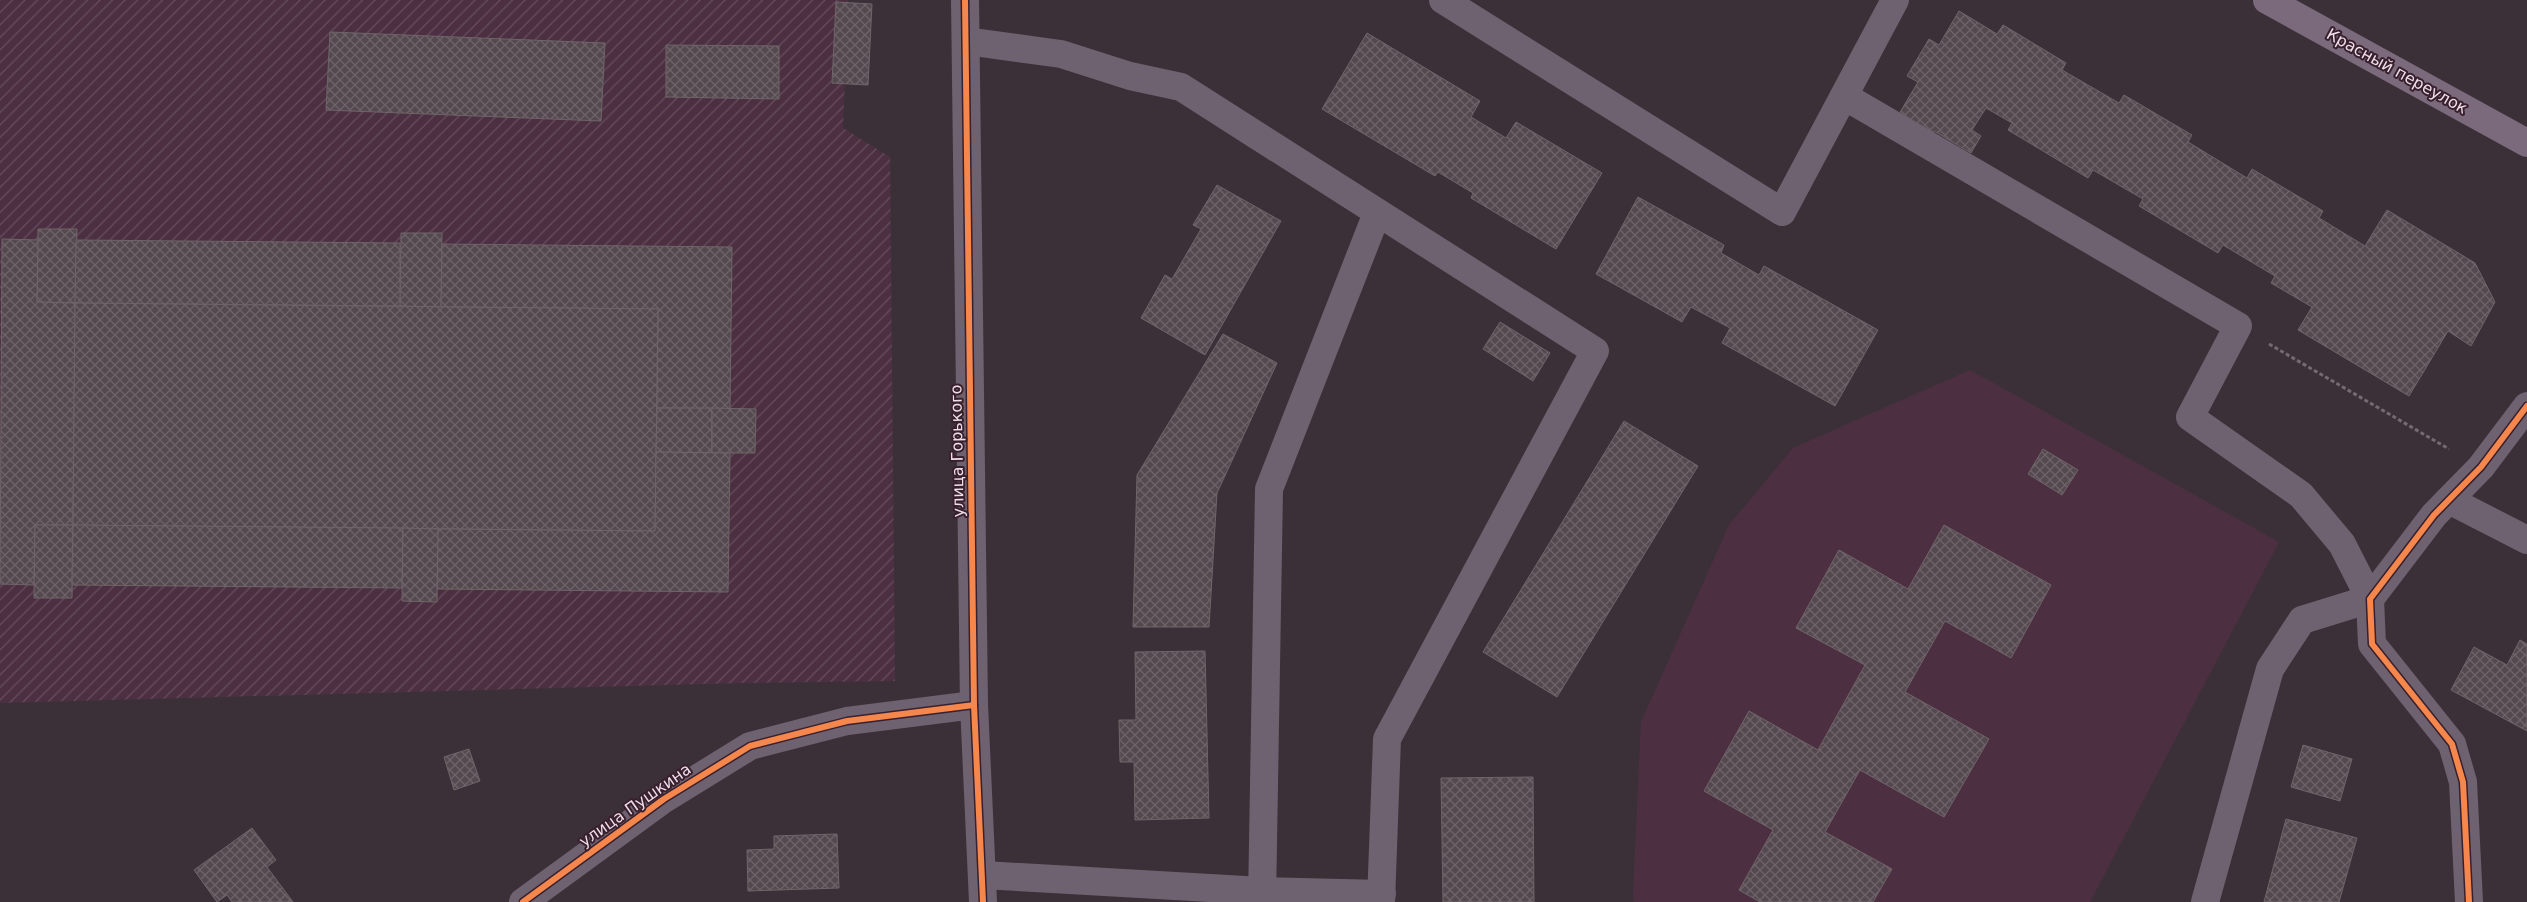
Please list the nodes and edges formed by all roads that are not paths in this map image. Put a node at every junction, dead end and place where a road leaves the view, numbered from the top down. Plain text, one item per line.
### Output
1 (965, 0) edge
2 (1443, 0) edge
3 (1895, 0) edge
4 (2267, 0) edge
5 (966, 41) junction
6 (1844, 96) junction
7 (2527, 143) edge
8 (1377, 213) junction
9 (2527, 406) edge
10 (2449, 500) junction
11 (2527, 540) edge
12 (2370, 599) junction
13 (974, 705) junction
14 (983, 875) junction
15 (1262, 896) edge
16 (1382, 898) edge
17 (523, 902) edge
18 (983, 902) edge
19 (2205, 902) edge
20 (2469, 902) edge

1 - 5 street, улица Горького
2 - 6 street
3 - 6 street
4 - 7 main road, Красный переулок
5 - 8 street
5 - 13 street, улица Горького
6 - 12 street
8 - 15 street
8 - 16 street
9 - 10 street
10 - 11 street
10 - 12 street
12 - 19 street
12 - 20 street
13 - 14 street, улица Горького
13 - 17 street, улица Пушкина
14 - 15 street
14 - 18 street, улица Горького
15 - 16 street

